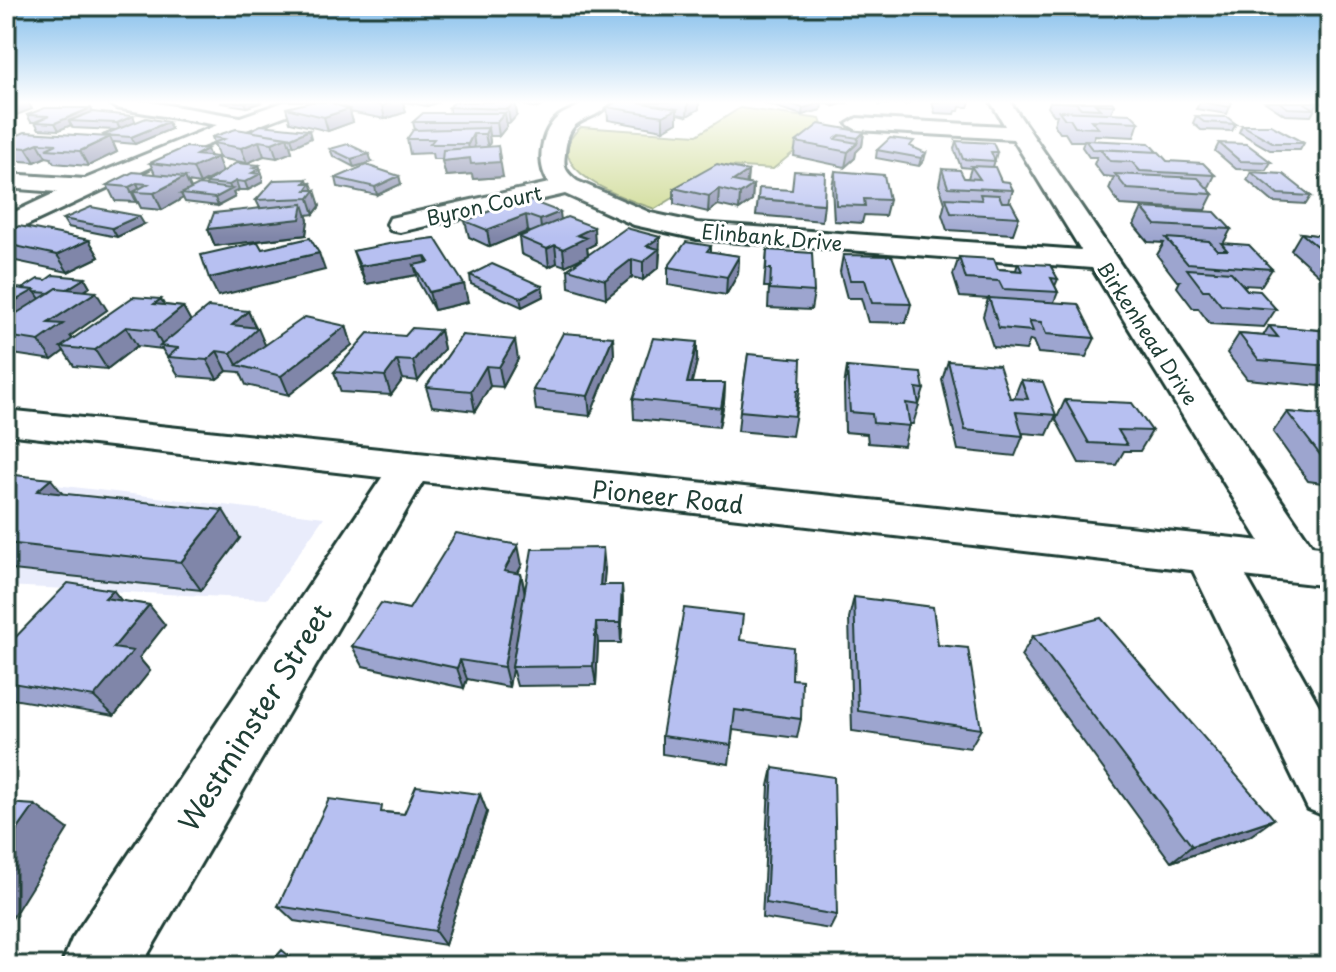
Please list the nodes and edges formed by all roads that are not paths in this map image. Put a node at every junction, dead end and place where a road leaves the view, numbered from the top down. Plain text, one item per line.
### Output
1 (180, 147) edge
2 (554, 147) edge
3 (1029, 147) edge
4 (6, 181) edge
5 (83, 186) junction
6 (568, 186) junction
7 (400, 224) dead end
8 (6, 227) edge
9 (1101, 260) junction
10 (6, 422) edge
11 (410, 468) junction
12 (1209, 554) junction
13 (1314, 565) edge
14 (1330, 787) edge
15 (99, 966) edge

1 - 5 street
2 - 6 street
3 - 9 street, Birkenhead Drive
4 - 5 street
5 - 8 street
6 - 7 street, Byron Court
6 - 9 street, Elinbank Drive
9 - 13 street, Birkenhead Drive
10 - 11 street, Pioneer Road
11 - 12 street, Pioneer Road
11 - 15 street, Westminster Street
12 - 13 street, Pioneer Road
12 - 14 street

